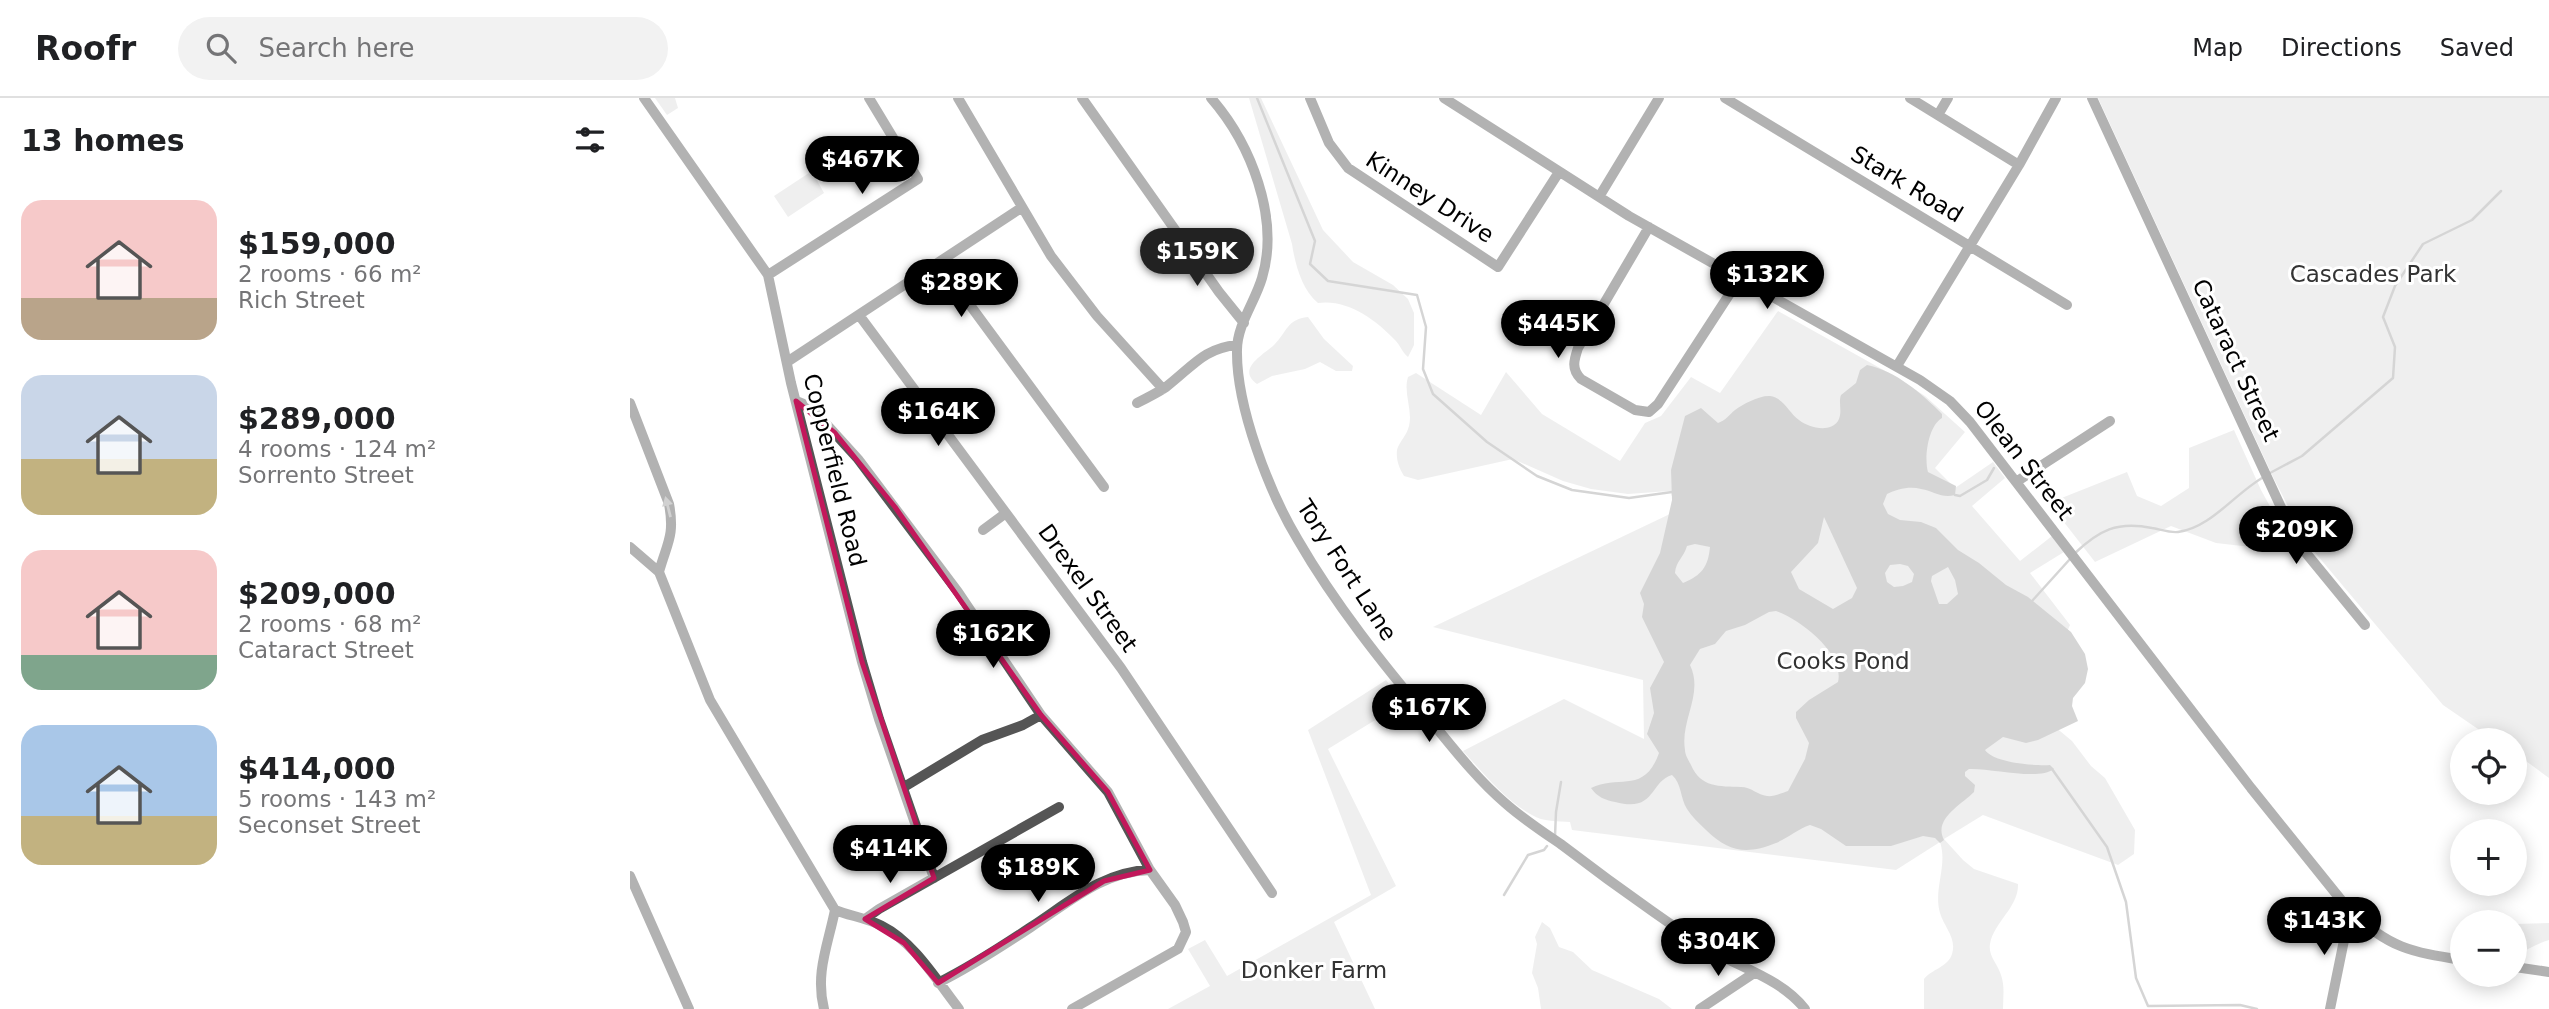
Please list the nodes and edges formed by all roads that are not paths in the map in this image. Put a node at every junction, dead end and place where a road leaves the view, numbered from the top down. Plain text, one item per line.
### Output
1 (645, 98) edge
2 (869, 98) edge
3 (958, 98) edge
4 (1082, 98) edge
5 (1211, 98) edge
6 (1310, 98) edge
7 (1444, 98) edge
8 (1659, 98) edge
9 (1725, 98) edge
10 (1910, 98) edge
11 (1948, 98) edge
12 (2056, 98) edge
13 (2092, 98) edge
14 (1938, 115) junction
15 (2019, 166) junction
16 (1559, 172) junction
17 (1599, 197) junction
18 (1021, 208) junction
19 (1649, 227) junction
20 (1970, 246) junction
21 (939, 263) junction
22 (768, 275) junction
23 (1740, 278) junction
24 (2067, 305) dead end
25 (859, 315) junction
26 (1244, 323) junction
27 (1237, 345) junction
28 (787, 362) junction
29 (1897, 366) junction
30 (1163, 389) junction
31 (796, 401) junction
32 (630, 403) edge
33 (1137, 403) dead end
34 (2110, 421) dead end
35 (2015, 482) junction
36 (1104, 487) dead end
37 (1006, 513) junction
38 (983, 530) dead end
39 (630, 547) edge
40 (659, 572) junction
41 (2365, 625) dead end
42 (1041, 715) junction
43 (904, 787) junction
44 (1059, 807) dead end
45 (1150, 870) junction
46 (630, 876) edge
47 (934, 878) junction
48 (1272, 892) dead end
49 (835, 911) junction
50 (2350, 911) junction
51 (865, 919) junction
52 (2450, 958) edge
53 (2527, 969) edge
54 (2549, 972) edge
55 (1754, 973) junction
56 (938, 983) junction
57 (689, 1009) edge
58 (824, 1009) edge
59 (959, 1009) edge
60 (1072, 1009) edge
61 (1700, 1009) edge
62 (1805, 1009) edge
63 (2330, 1009) edge

1 - 22 street, Copperfield Road
2 - 22 street
3 - 18 street
4 - 26 street
5 - 26 street, Tory Fort Lane
6 - 16 street, Kinney Drive
7 - 16 street, Olean Street
8 - 17 street
9 - 20 street, Stark Road
10 - 14 street
11 - 14 street
12 - 15 street
13 - 41 street, Cataract Street
14 - 15 street
15 - 20 street
16 - 17 street, Olean Street
17 - 19 street, Olean Street
18 - 21 street
18 - 30 street
19 - 23 street, Olean Street
19 - 23 street
20 - 24 street, Stark Road
20 - 29 street
21 - 25 street
21 - 36 street
22 - 28 street, Copperfield Road
23 - 29 street, Olean Street
25 - 28 street
25 - 37 street, Drexel Street
26 - 27 street, Tory Fort Lane
27 - 30 street
27 - 55 street, Tory Fort Lane
28 - 31 street, Copperfield Road
29 - 35 street, Olean Street
30 - 33 street
31 - 42 street
31 - 43 street, Copperfield Road
40 -> 32 street
34 - 35 street
35 - 50 street, Olean Street
37 - 38 street
37 - 48 street, Drexel Street
39 - 40 street
40 - 49 street
42 - 43 street
42 - 45 street
43 - 47 street, Copperfield Road
44 - 47 street
45 - 56 street
45 - 60 street
46 - 57 street
47 - 51 street
49 - 51 street
49 - 58 street
50 - 52 street, Olean Street
50 - 63 street
51 - 56 street
53 - 54 street
55 - 61 street
55 - 62 street, Tory Fort Lane
56 - 59 street

